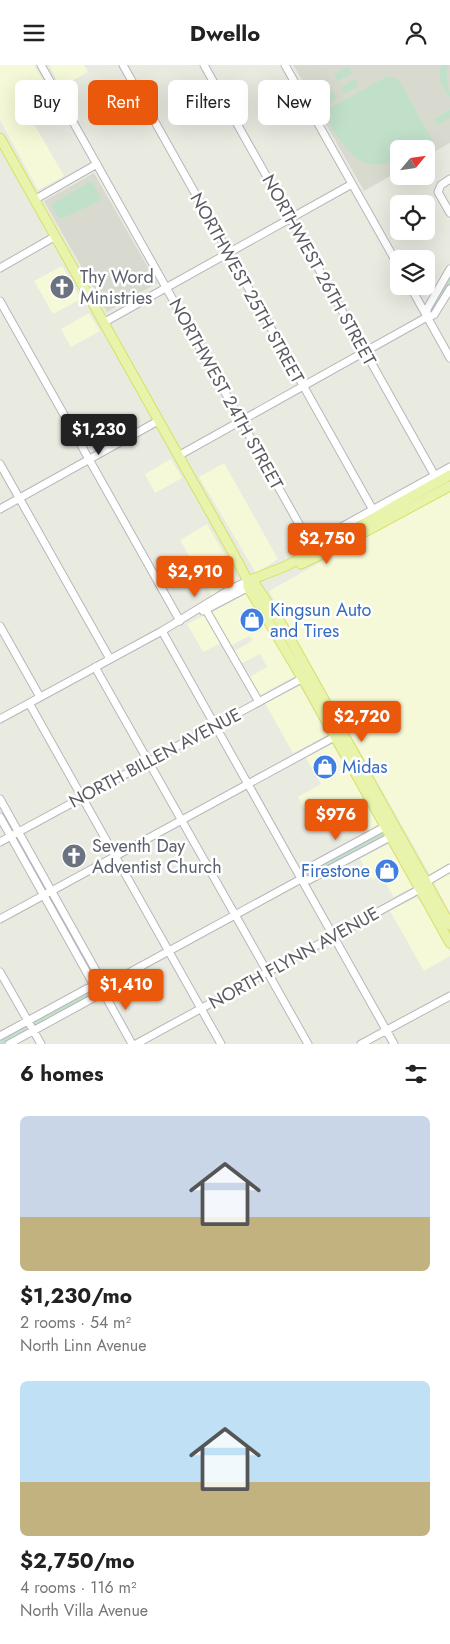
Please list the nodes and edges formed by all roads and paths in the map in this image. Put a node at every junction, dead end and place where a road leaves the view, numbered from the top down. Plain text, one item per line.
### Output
1 (41, 65) edge
2 (123, 65) edge
3 (204, 65) edge
4 (285, 65) edge
5 (0, 138) edge
6 (97, 164) junction
7 (450, 179) edge
8 (352, 184) junction
9 (34, 200) junction
10 (450, 213) edge
11 (290, 219) junction
12 (54, 237) junction
13 (390, 251) edge
14 (228, 254) junction
15 (0, 268) edge
16 (450, 269) edge
17 (166, 288) junction
18 (450, 289) edge
19 (415, 295) edge
20 (0, 301) edge
21 (427, 317) junction
22 (103, 323) junction
23 (365, 352) junction
24 (450, 358) edge
25 (303, 387) junction
26 (158, 421) junction
27 (241, 422) junction
28 (178, 456) junction
29 (89, 459) junction
30 (0, 464) edge
31 (450, 467) edge
32 (450, 475) edge
33 (435, 476) junction
34 (450, 486) edge
35 (19, 498) junction
36 (394, 506) junction
37 (0, 509) edge
38 (373, 510) junction
39 (389, 519) junction
40 (368, 523) junction
41 (250, 584) junction
42 (206, 610) junction
43 (181, 621) junction
44 (0, 626) edge
45 (162, 631) junction
46 (110, 659) junction
47 (96, 667) junction
48 (306, 676) junction
49 (308, 688) junction
50 (320, 692) junction
51 (40, 697) junction
52 (259, 702) junction
53 (29, 703) junction
54 (322, 713) junction
55 (0, 719) edge
56 (215, 726) junction
57 (338, 734) junction
58 (149, 762) junction
59 (248, 784) junction
60 (83, 798) junction
61 (0, 799) edge
62 (0, 817) edge
63 (182, 820) junction
64 (389, 825) junction
65 (19, 832) junction
66 (394, 834) junction
67 (11, 837) junction
68 (0, 843) edge
69 (115, 855) junction
70 (450, 869) edge
71 (301, 879) junction
72 (423, 886) junction
73 (52, 890) junction
74 (44, 895) junction
75 (235, 915) junction
76 (441, 918) junction
77 (0, 919) edge
78 (450, 925) edge
79 (334, 937) junction
80 (450, 943) edge
81 (168, 951) junction
82 (0, 972) edge
83 (267, 972) junction
84 (101, 988) junction
85 (450, 995) edge
86 (201, 1008) junction
87 (28, 1021) junction
88 (33, 1031) junction
89 (386, 1031) junction
90 (0, 1036) edge
91 (9, 1044) edge
92 (41, 1044) edge
93 (132, 1044) edge
94 (136, 1044) edge
95 (221, 1044) edge
96 (308, 1044) edge
97 (362, 1044) edge
98 (394, 1044) edge

1 - 6 street, NORTHWEST 24TH STREET
2 - 14 street, NORTHWEST 25TH STREET
3 - 11 street, NORTHWEST 26TH STREET
4 - 8 street
5 - 9 main road
6 - 9 street
6 - 17 street, NORTHWEST 24TH STREET
7 - 10 street
8 - 11 street
8 - 13 street
9 - 12 main road
11 - 14 street
11 - 23 street, NORTHWEST 26TH STREET
12 - 15 street
12 - 22 main road
14 - 17 street
14 - 25 street, NORTHWEST 25TH STREET
16 - 21 street
17 - 22 street
17 - 27 street, NORTHWEST 24TH STREET
18 - 21 street
19 - 21 street
20 - 29 street
21 - 23 street
21 - 24 street
22 - 26 main road
23 - 25 street
23 - 33 street, NORTHWEST 26TH STREET
25 - 27 street
25 - 38 street, NORTHWEST 25TH STREET
26 - 28 main road
26 - 29 street
27 - 28 street
27 - 38 street, NORTHWEST 24TH STREET
28 - 41 main road
29 - 35 street
29 - 43 street
30 - 35 street
31 - 33 street
32 - 36 main road
33 - 38 street
34 - 39 main road
35 - 37 street
35 - 46 street
36 - 39 main road
36 - 40 main road
39 - 40 main road
39 - 41 main road
40 - 41 main road
41 - 42 street
41 - 43 street
41 - 48 main road
42 - 43 street
42 - 52 street
43 - 45 street
44 - 51 street
45 - 46 street
45 - 56 street
46 - 47 street
47 - 51 street
47 - 58 street
48 - 49 main road
48 - 50 main road
48 - 52 street, NORTH BILLEN AVENUE
49 - 50 main road
49 - 54 main road
50 - 54 main road
50 - 57 main road
51 - 53 street
52 - 56 street, NORTH BILLEN AVENUE
53 - 55 street
53 - 60 street
54 - 57 main road
56 - 58 street, NORTH BILLEN AVENUE
56 - 59 street
57 - 59 street
57 - 64 main road
58 - 60 street, NORTH BILLEN AVENUE
58 - 63 street
59 - 63 street
59 - 71 street
60 - 65 street, NORTH BILLEN AVENUE
60 - 69 street
61 - 65 street
62 - 67 street
63 - 69 street
63 - 75 street
64 - 66 main road
64 - 71 street
65 - 67 street, NORTH BILLEN AVENUE
65 - 73 street
66 - 71 street
66 - 72 main road
67 - 68 street, NORTH BILLEN AVENUE
67 - 74 street
69 - 73 street
69 - 81 street
70 - 72 street, NORTH FLYNN AVENUE
71 - 75 street
71 - 79 street
72 - 76 main road
72 - 79 street, NORTH FLYNN AVENUE
73 - 74 street
73 - 84 street
74 - 77 street
74 - 84 street
75 - 81 street
75 - 83 street
76 - 78 main road
76 - 80 main road
79 - 83 street, NORTH FLYNN AVENUE
79 - 89 street
81 - 84 street
81 - 86 street
82 - 87 street
83 - 86 street, NORTH FLYNN AVENUE
83 - 96 street
84 - 87 street
84 - 88 street
84 - 93 street
85 - 89 street
86 - 94 street, NORTH FLYNN AVENUE
86 - 95 street
87 - 88 street
87 - 90 street
88 - 91 street
88 - 92 street
89 - 97 street
89 - 98 street

